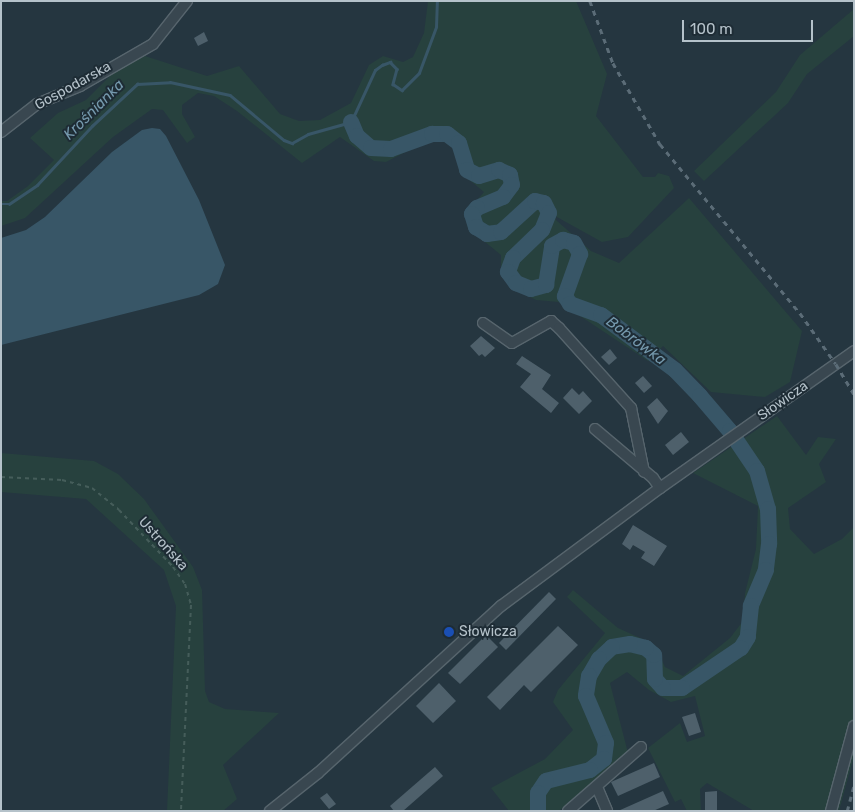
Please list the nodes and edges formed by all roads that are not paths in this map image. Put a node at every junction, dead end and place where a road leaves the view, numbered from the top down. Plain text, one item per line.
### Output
1 (186, 1) edge
2 (1, 132) edge
3 (483, 322) dead end
4 (854, 351) edge
5 (596, 429) dead end
6 (644, 472) junction
7 (660, 488) junction
8 (854, 726) edge
9 (641, 747) dead end
10 (596, 787) junction
11 (270, 811) edge
12 (568, 811) edge
13 (607, 811) edge
14 (831, 811) edge

1 - 2 street, Gospodarska
3 - 6 street
4 - 7 street, Słowicza
5 - 6 street
6 - 7 street
7 - 11 street, Słowicza
8 - 14 street
9 - 10 street
10 - 12 street
10 - 13 street

